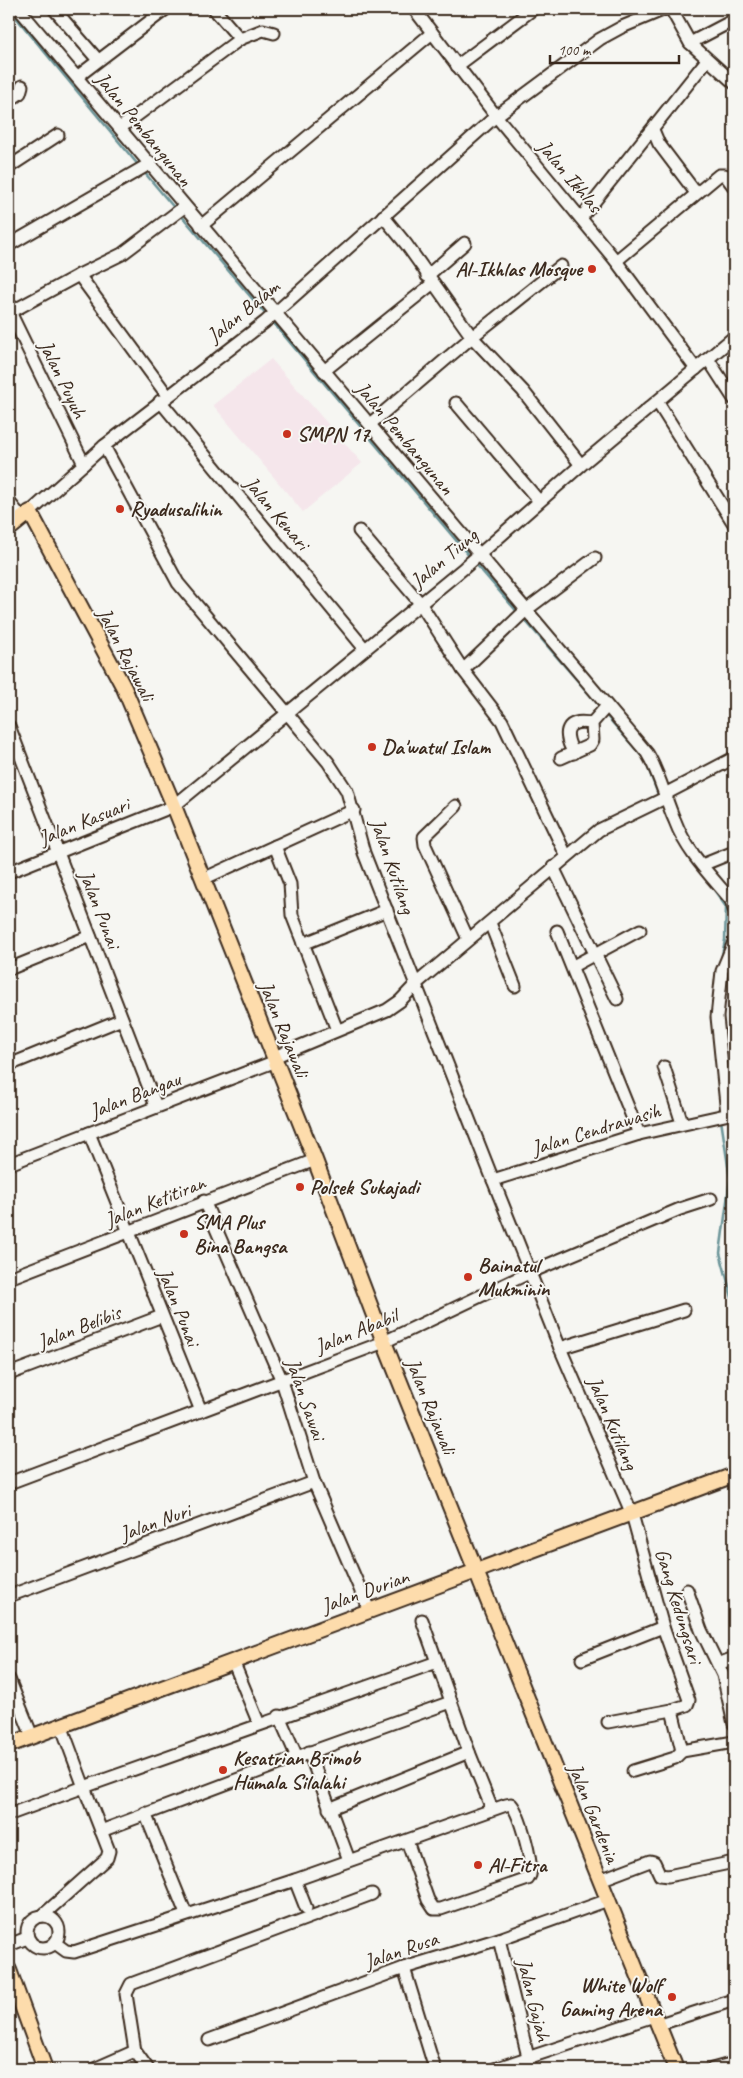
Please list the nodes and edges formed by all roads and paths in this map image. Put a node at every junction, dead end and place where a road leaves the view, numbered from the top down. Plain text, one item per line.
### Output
1 (19, 9) edge
2 (54, 9) edge
3 (166, 9) edge
4 (214, 9) edge
5 (414, 9) edge
6 (533, 9) edge
7 (665, 9) edge
8 (671, 9) edge
9 (734, 20) edge
10 (274, 33) dead end
11 (432, 33) junction
12 (240, 39) junction
13 (690, 43) junction
14 (98, 60) junction
15 (707, 60) junction
16 (458, 66) junction
17 (77, 77) junction
18 (734, 83) edge
19 (22, 86) dead end
20 (9, 101) edge
21 (496, 116) junction
22 (120, 128) junction
23 (653, 130) junction
24 (58, 135) dead end
25 (150, 164) junction
26 (9, 167) edge
27 (734, 187) edge
28 (696, 193) junction
29 (184, 207) junction
30 (383, 216) junction
31 (580, 218) junction
32 (201, 226) junction
33 (465, 243) dead end
34 (9, 245) edge
35 (616, 261) junction
36 (561, 266) dead end
37 (79, 275) junction
38 (429, 280) junction
39 (9, 312) edge
40 (272, 317) junction
41 (472, 337) junction
42 (734, 337) edge
43 (708, 358) junction
44 (696, 369) junction
45 (324, 371) junction
46 (163, 398) junction
47 (734, 399) edge
48 (456, 403) dead end
49 (658, 403) junction
50 (370, 424) junction
51 (104, 446) junction
52 (84, 464) junction
53 (581, 465) junction
54 (539, 501) junction
55 (9, 502) edge
56 (26, 515) junction
57 (734, 524) edge
58 (9, 529) edge
59 (359, 531) dead end
60 (476, 556) junction
61 (596, 558) dead end
62 (420, 603) junction
63 (520, 615) junction
64 (366, 649) junction
65 (463, 670) junction
66 (286, 713) junction
67 (600, 714) junction
68 (9, 726) edge
69 (574, 754) junction
70 (561, 758) dead end
71 (734, 758) edge
72 (665, 797) junction
73 (174, 806) junction
74 (456, 806) dead end
75 (354, 810) junction
76 (275, 846) junction
77 (58, 852) junction
78 (734, 852) edge
79 (566, 855) junction
80 (702, 865) junction
81 (553, 867) junction
82 (9, 872) edge
83 (204, 879) junction
84 (734, 908) edge
85 (387, 910) junction
86 (490, 923) junction
87 (640, 930) dead end
88 (557, 931) dead end
89 (90, 936) junction
90 (468, 939) junction
91 (734, 942) edge
92 (304, 944) junction
93 (595, 954) junction
94 (731, 958) edge
95 (573, 966) junction
96 (9, 969) edge
97 (416, 982) junction
98 (515, 986) dead end
99 (617, 998) dead end
100 (122, 1019) junction
101 (337, 1030) junction
102 (275, 1059) junction
103 (9, 1065) edge
104 (664, 1067) dead end
105 (156, 1106) junction
106 (728, 1114) edge
107 (682, 1123) junction
108 (89, 1133) junction
109 (639, 1134) junction
110 (315, 1160) junction
111 (9, 1164) edge
112 (493, 1180) junction
113 (711, 1199) dead end
114 (204, 1201) junction
115 (129, 1232) junction
116 (531, 1272) junction
117 (9, 1278) edge
118 (684, 1310) dead end
119 (162, 1316) junction
120 (384, 1342) junction
121 (560, 1348) junction
122 (9, 1374) edge
123 (282, 1382) junction
124 (201, 1411) junction
125 (734, 1476) edge
126 (314, 1482) junction
127 (9, 1483) edge
128 (632, 1514) junction
129 (476, 1571) junction
130 (688, 1590) dead end
131 (9, 1596) edge
132 (369, 1610) junction
133 (422, 1620) dead end
134 (663, 1628) junction
135 (734, 1658) edge
136 (582, 1659) dead end
137 (233, 1661) junction
138 (436, 1662) junction
139 (718, 1664) junction
140 (9, 1679) edge
141 (451, 1702) junction
142 (672, 1710) junction
143 (279, 1716) junction
144 (608, 1722) dead end
145 (259, 1724) junction
146 (734, 1724) edge
147 (61, 1725) junction
148 (32, 1736) junction
149 (734, 1742) edge
150 (9, 1744) edge
151 (682, 1751) junction
152 (309, 1752) junction
153 (469, 1752) junction
154 (297, 1757) junction
155 (633, 1771) dead end
156 (84, 1787) junction
157 (329, 1809) junction
158 (492, 1809) junction
159 (13, 1812) dead end
160 (144, 1814) junction
161 (101, 1831) junction
162 (407, 1841) junction
163 (349, 1860) junction
164 (734, 1862) edge
165 (295, 1880) junction
166 (600, 1880) junction
167 (372, 1894) dead end
168 (608, 1900) junction
169 (308, 1913) junction
170 (186, 1914) junction
171 (42, 1916) junction
172 (27, 1938) junction
173 (500, 1939) junction
174 (55, 1943) junction
175 (9, 1945) edge
176 (404, 1968) junction
177 (9, 1972) edge
178 (734, 2000) edge
179 (655, 2021) junction
180 (209, 2040) dead end
181 (135, 2051) junction
182 (528, 2057) junction
183 (734, 2063) edge
184 (45, 2069) edge
185 (94, 2069) edge
186 (148, 2069) edge
187 (435, 2069) edge
188 (494, 2069) edge
189 (531, 2069) edge
190 (676, 2069) edge
191 (712, 2069) edge

1 - 17 street, Jalan Pembangunan
2 - 14 street
3 - 14 street
4 - 12 street
5 - 11 street, Jalan Ikhlas
6 - 16 street
7 - 21 street, Jalan Balam
8 - 13 street
9 - 13 street
10 - 12 street
11 - 16 street, Jalan Ikhlas
11 - 32 street
12 - 22 street
13 - 15 street
14 - 17 street
15 - 18 street
15 - 23 street
16 - 21 street, Jalan Ikhlas
17 - 22 street, Jalan Pembangunan
19 - 20 street
21 - 30 street, Jalan Balam
21 - 31 street, Jalan Ikhlas
22 - 25 street, Jalan Pembangunan
23 - 28 street
23 - 31 street
24 - 26 street
25 - 29 street, Jalan Pembangunan
25 - 34 street
27 - 28 street
28 - 35 street
29 - 32 street, Jalan Pembangunan
29 - 37 street
30 - 38 street
30 - 40 street, Jalan Balam
31 - 35 street, Jalan Ikhlas
32 - 40 street, Jalan Pembangunan
33 - 38 street
35 - 44 street, Jalan Ikhlas
36 - 41 street
37 - 39 street
37 - 46 street, Jalan Kenari
38 - 41 street
38 - 45 street
39 - 52 street, Jalan Puyuh
40 - 45 street, Jalan Pembangunan
40 - 46 street, Jalan Balam
41 - 50 street
41 - 53 street
42 - 43 street, Jalan Tiung
43 - 44 street, Jalan Tiung
43 - 47 street
44 - 49 street, Jalan Tiung
45 - 50 street, Jalan Pembangunan
46 - 51 street, Jalan Balam
46 - 64 street, Jalan Kenari
48 - 54 street
49 - 53 street, Jalan Tiung
49 - 57 street
50 - 60 street, Jalan Pembangunan
51 - 52 street, Jalan Balam
51 - 66 street, Jalan Kutilang
52 - 56 street, Jalan Balam
53 - 54 street, Jalan Tiung
54 - 60 street, Jalan Tiung
55 - 56 street
56 - 58 main road, Jalan Balam
56 - 73 main road, Jalan Rajawali
59 - 62 street
60 - 62 street, Jalan Tiung
60 - 63 street, Jalan Pembangunan
61 - 63 street
62 - 64 street, Jalan Tiung
62 - 65 street
63 - 65 street
63 - 67 street, Jalan Pembangunan
64 - 66 street, Jalan Tiung
65 - 79 street
66 - 73 street, Jalan Tiung
66 - 75 street, Jalan Kutilang
67 - 69 street
67 - 69 street
67 - 72 street, Jalan Pembangunan
68 - 77 street, Jalan Punai
69 - 70 street
71 - 72 street, Jalan Bangau
72 - 79 street, Jalan Bangau
72 - 80 street, Jalan Pembangunan
73 - 77 street, Jalan Kasuari
73 - 83 main road, Jalan Rajawali
74 - 90 street
75 - 76 street
75 - 85 street, Jalan Kutilang
76 - 83 street
76 - 92 street
77 - 82 street, Jalan Kasuari
77 - 89 street, Jalan Punai
78 - 80 street
79 - 81 street, Jalan Bangau
80 - 84 street, Jalan Pembangunan
81 - 86 street, Jalan Bangau
81 - 93 street
83 - 102 main road, Jalan Rajawali
85 - 92 street
85 - 97 street, Jalan Kutilang
86 - 90 street, Jalan Bangau
86 - 98 street
87 - 93 street
88 - 95 street
89 - 96 street
89 - 100 street, Jalan Punai
90 - 97 street, Jalan Bangau
91 - 94 street
92 - 101 street
93 - 95 street
93 - 99 street
94 - 106 street
95 - 109 street
97 - 101 street, Jalan Bangau
97 - 112 street, Jalan Kutilang
100 - 103 street
100 - 105 street, Jalan Punai
101 - 102 street, Jalan Bangau
102 - 105 street, Jalan Bangau
102 - 110 main road, Jalan Rajawali
104 - 107 street
105 - 108 street, Jalan Bangau
106 - 107 street, Jalan Cendrawasih
107 - 109 street, Jalan Cendrawasih
108 - 111 street, Jalan Bangau
108 - 115 street, Jalan Punai
109 - 112 street, Jalan Cendrawasih
110 - 114 street, Jalan Ketitiran
110 - 120 main road, Jalan Rajawali
112 - 116 street, Jalan Kutilang
113 - 116 street, Jalan Ababil
114 - 115 street, Jalan Ketitiran
114 - 123 street, Jalan Sawai
115 - 117 street, Jalan Ketitiran
115 - 119 street, Jalan Punai
116 - 120 street, Jalan Ababil
116 - 121 street, Jalan Kutilang
118 - 121 street
119 - 122 street, Jalan Belibis
119 - 124 street, Jalan Punai
120 - 123 street, Jalan Ababil
120 - 129 main road, Jalan Rajawali
121 - 128 street, Jalan Kutilang
123 - 124 street, Jalan Ababil
123 - 126 street, Jalan Sawai
124 - 127 street, Jalan Ababil
125 - 128 main road, Jalan Durian
126 - 131 street, Jalan Nuri
126 - 132 street, Jalan Sawai
128 - 129 main road, Jalan Durian
128 - 134 street, Gang Kedungsari
129 - 132 main road, Jalan Durian
129 - 166 main road, Jalan Gardenia
130 - 139 street
132 - 137 main road, Jalan Durian
133 - 138 street
134 - 136 street
134 - 142 street, Gang Kedungsari
135 - 139 street
137 - 145 street
137 - 147 main road, Jalan Durian
138 - 141 street
138 - 143 street
139 - 146 street
140 - 148 street
141 - 152 street
141 - 153 street
142 - 144 street
142 - 151 street
143 - 145 street
143 - 154 street
145 - 156 street
147 - 148 main road, Jalan Durian
147 - 156 street
148 - 150 main road, Jalan Durian
149 - 151 street
151 - 155 street
152 - 154 street
152 - 157 street
153 - 157 street
153 - 158 street
154 - 160 street
156 - 159 street
156 - 161 street
157 - 163 street
158 - 162 street
158 - 162 street
160 - 161 street
160 - 170 street
161 - 171 street
162 - 163 street
163 - 165 street
164 - 166 street
165 - 169 street
165 - 170 street
166 - 168 main road, Jalan Gardenia
167 - 169 street
168 - 173 street, Jalan Rusa
168 - 179 main road, Jalan Gardenia
169 - 181 street
170 - 174 street
171 - 172 street
171 - 174 street
172 - 174 street
172 - 175 street
173 - 176 street, Jalan Rusa
173 - 182 street, Jalan Gajah
176 - 180 street, Jalan Rusa
176 - 187 street
177 - 184 main road
178 - 179 street
179 - 182 street
179 - 190 main road, Jalan Gardenia
181 - 185 street
181 - 186 street
182 - 188 street
182 - 189 street, Jalan Gajah
183 - 191 street

